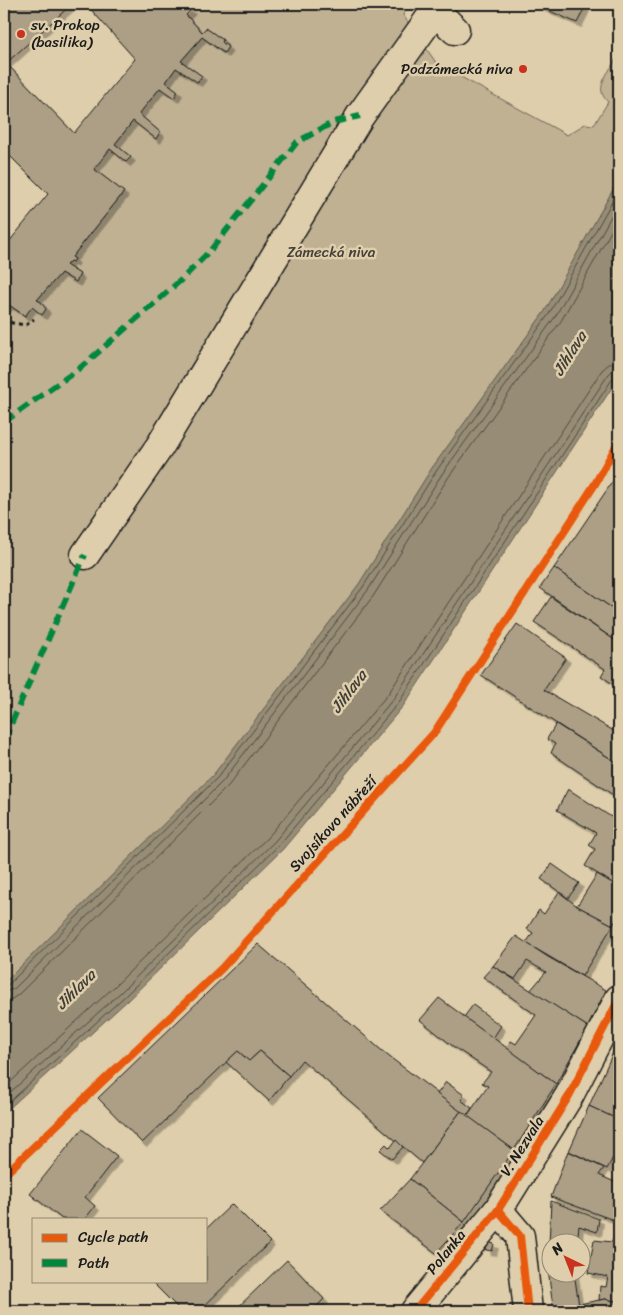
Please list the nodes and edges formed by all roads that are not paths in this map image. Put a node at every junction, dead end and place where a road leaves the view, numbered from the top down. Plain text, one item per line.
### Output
1 (438, 7) edge
2 (455, 30) dead end
3 (85, 555) dead end
4 (619, 999) edge
5 (498, 1210) junction
6 (414, 1311) edge
7 (528, 1311) edge

1 - 2 street
1 - 3 street
4 - 5 street, V. Nezvala
5 - 6 street, Polanka
5 - 7 street

